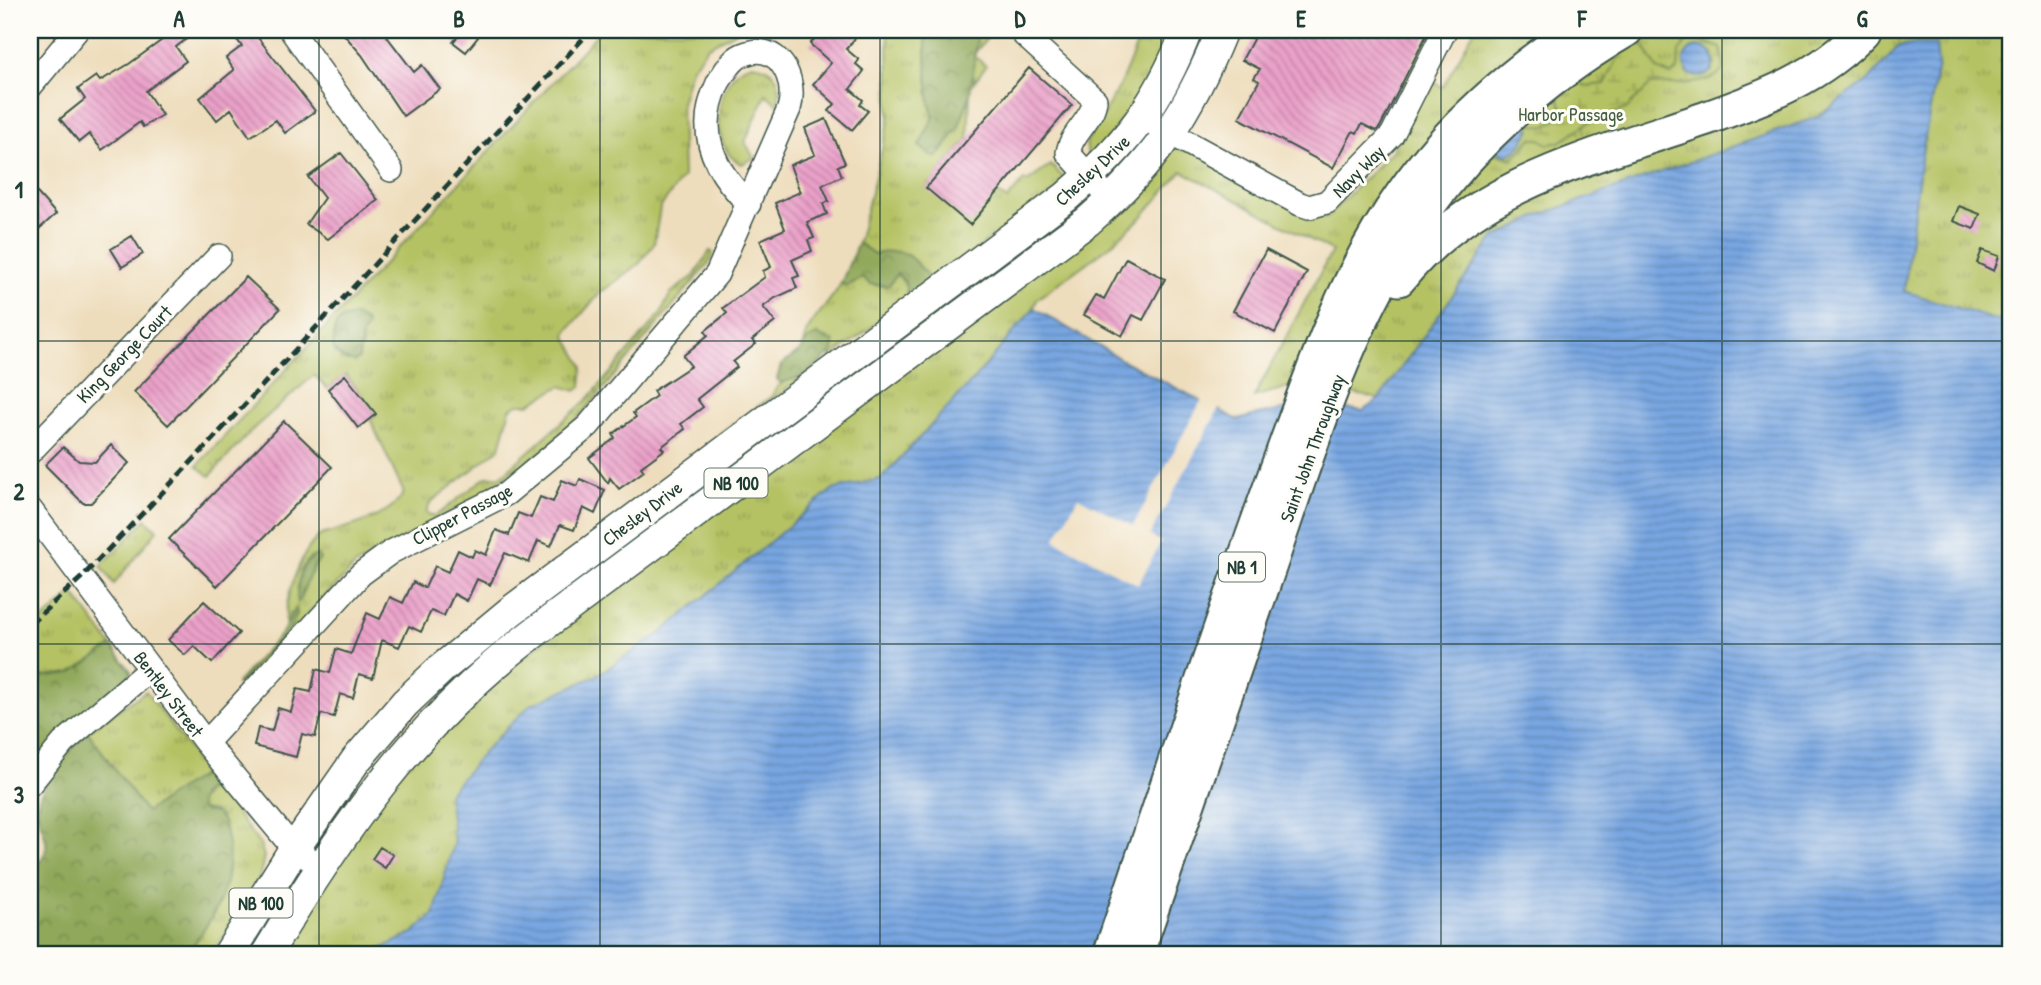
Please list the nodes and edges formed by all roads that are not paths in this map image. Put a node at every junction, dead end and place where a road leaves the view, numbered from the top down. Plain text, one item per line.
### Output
1 (77, 30) edge
2 (292, 30) edge
3 (1028, 30) edge
4 (1187, 30) edge
5 (1222, 30) edge
6 (1445, 30) edge
7 (1538, 30) edge
8 (1577, 30) edge
9 (1626, 30) edge
10 (1864, 30) edge
11 (30, 88) edge
12 (1143, 118) junction
13 (1171, 134) junction
14 (391, 170) dead end
15 (1088, 177) junction
16 (1404, 191) junction
17 (1111, 201) junction
18 (749, 204) junction
19 (219, 256) dead end
20 (1356, 333) junction
21 (30, 452) edge
22 (30, 509) edge
23 (511, 611) junction
24 (531, 635) junction
25 (150, 668) junction
26 (206, 743) junction
27 (30, 784) edge
28 (294, 849) junction
29 (322, 867) junction
30 (228, 955) edge
31 (266, 955) edge
32 (1110, 955) edge
33 (1136, 955) edge

1 - 11 street
2 - 14 street
3 - 15 street
4 - 12 main road, Chesley Drive / NB 100
5 - 13 main road, Chesley Drive / NB 100
6 - 13 street, Navy Way
7 - 16 highway
8 - 16 highway, Saint John Throughway / NB 1
9 - 20 highway, Saint John Throughway / NB 1
10 - 20 highway
12 - 13 street, Navy Way
12 - 15 main road, Chesley Drive / NB 100
13 - 17 main road, Chesley Drive / NB 100
15 - 17 street
15 - 23 main road, Chesley Drive / NB 100
16 - 32 highway, Saint John Throughway / NB 1
17 - 24 main road, Chesley Drive / NB 100
18 - 18 street, Clipper Passage
18 - 26 street, Clipper Passage
19 - 21 street, King George Court
20 - 33 highway, Saint John Throughway / NB 1
22 - 25 street, Bentley Street
23 - 24 main road
23 - 28 main road, Chesley Drive / NB 100
24 - 29 main road, Chesley Drive / NB 100
25 - 26 street, Bentley Street
25 - 27 street
26 - 28 street, Bentley Street
28 - 29 street, Bentley Street
28 - 30 main road, Chesley Drive / NB 100
29 - 31 main road, Chesley Drive / NB 100

